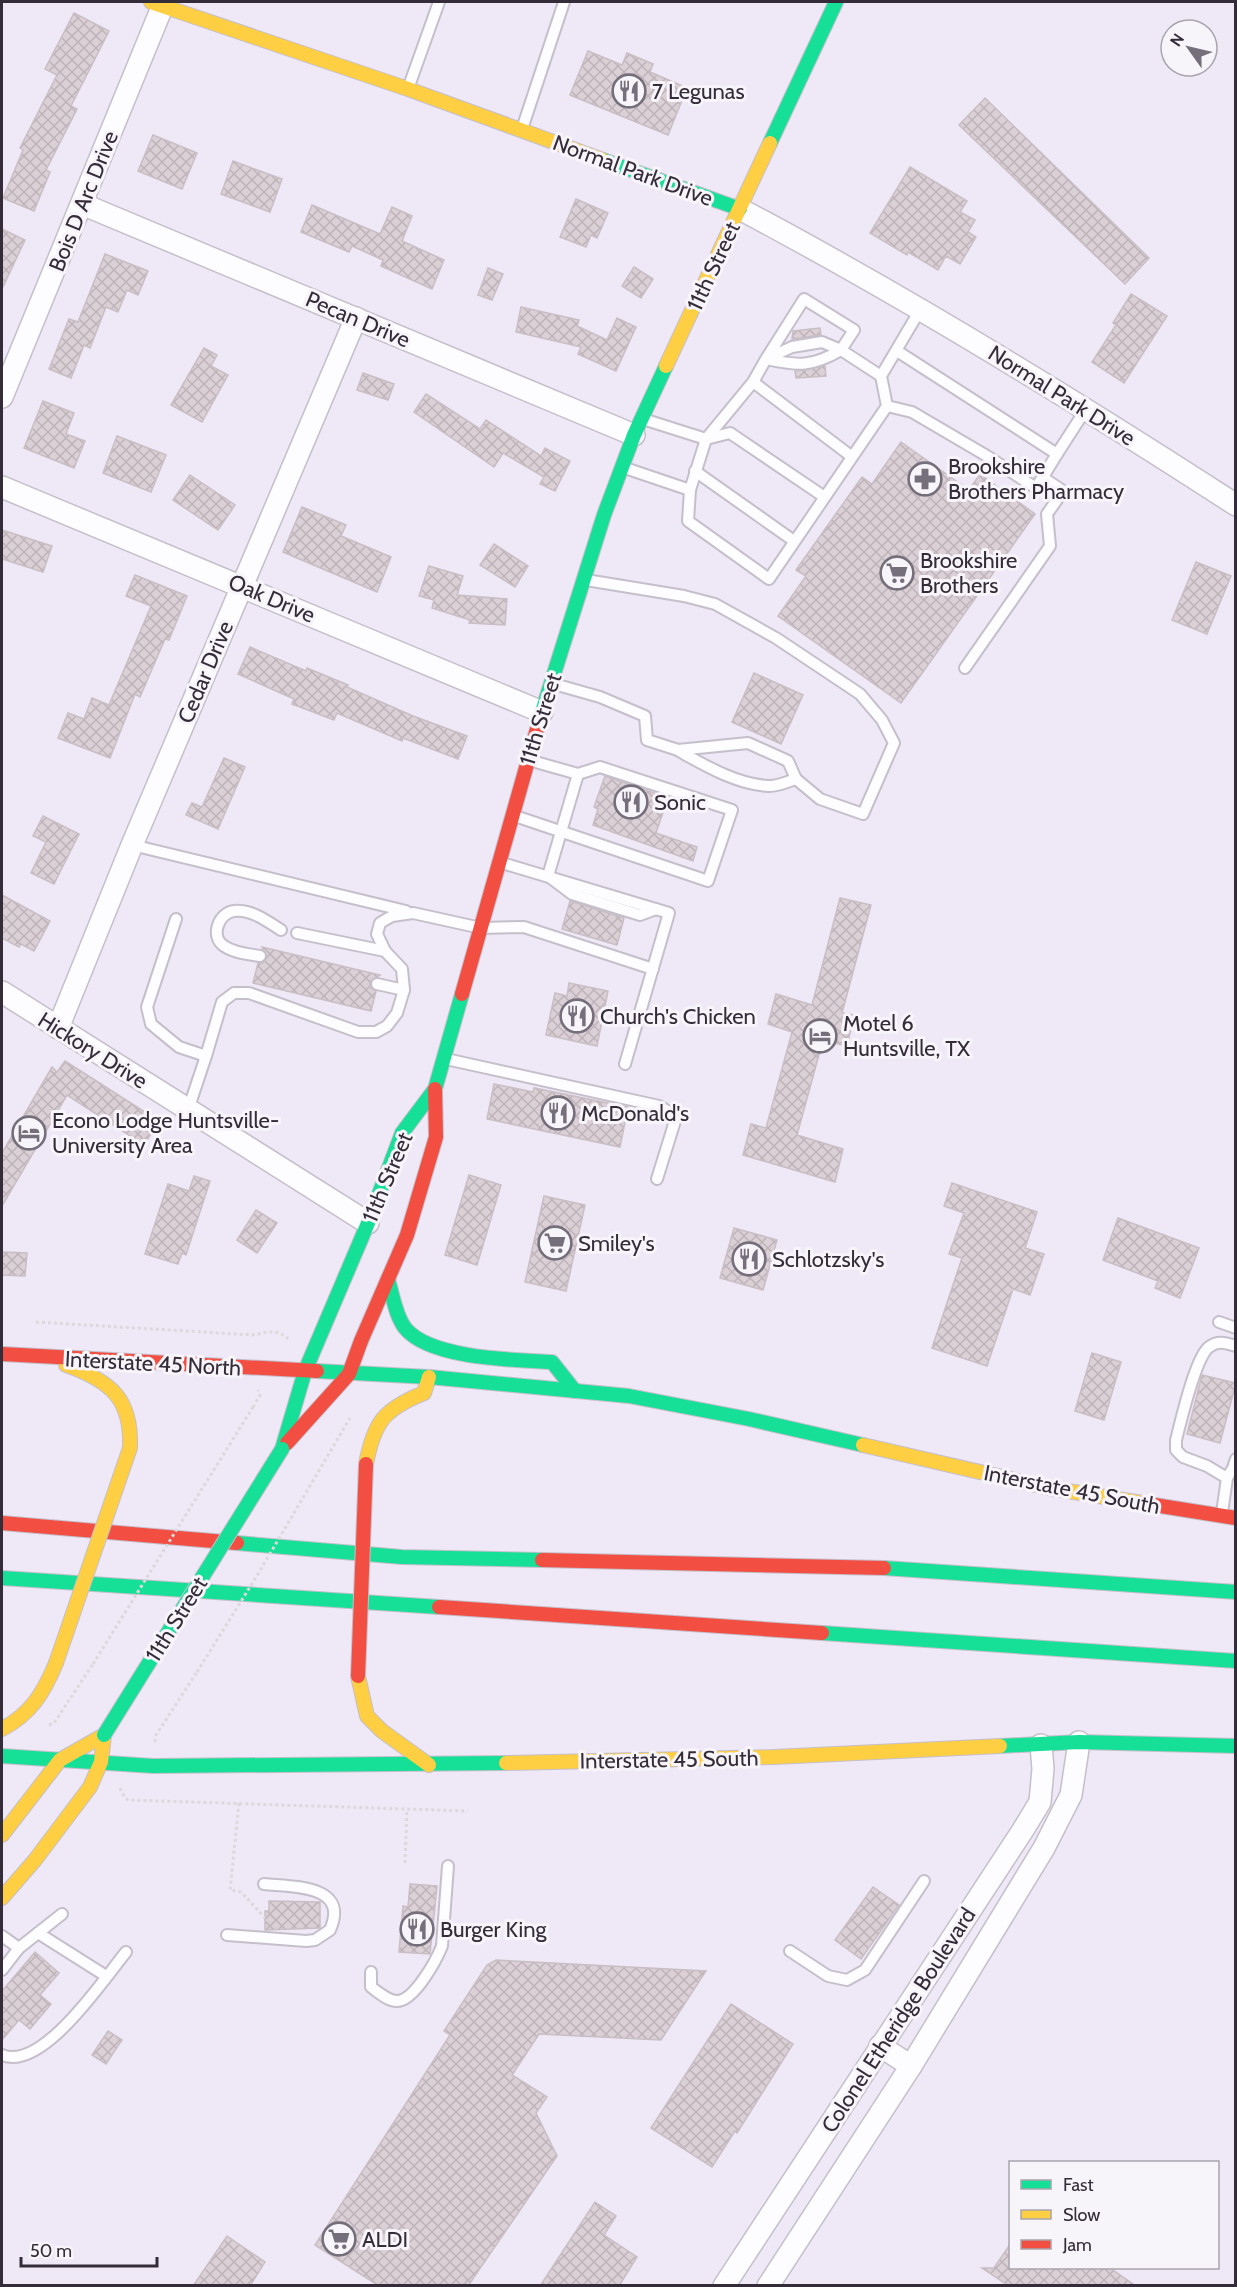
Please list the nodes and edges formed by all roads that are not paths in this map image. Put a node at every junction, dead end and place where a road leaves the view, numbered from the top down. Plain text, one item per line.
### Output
1 (439, 2) edge
2 (564, 2) edge
3 (836, 2) edge
4 (159, 3) edge
5 (408, 89) junction
6 (522, 129) junction
7 (82, 204) junction
8 (740, 209) junction
9 (920, 310) junction
10 (356, 318) junction
11 (841, 350) junction
12 (897, 351) junction
13 (766, 359) junction
14 (881, 376) junction
15 (753, 382) junction
16 (2, 397) edge
17 (887, 406) junction
18 (1086, 409) junction
19 (638, 427) junction
20 (706, 439) junction
21 (1057, 454) junction
22 (851, 456) junction
23 (622, 467) junction
24 (695, 471) junction
25 (1042, 477) junction
26 (2, 487) edge
27 (690, 490) junction
28 (823, 496) junction
29 (1236, 506) edge
30 (794, 541) junction
31 (583, 580) junction
32 (242, 586) junction
33 (965, 668) dead end
34 (551, 683) junction
35 (542, 711) junction
36 (678, 750) junction
37 (528, 759) junction
38 (578, 774) junction
39 (796, 779) junction
40 (512, 815) junction
41 (560, 831) junction
42 (132, 845) junction
43 (499, 862) junction
44 (548, 876) junction
45 (413, 913) junction
46 (176, 919) dead end
47 (481, 928) junction
48 (281, 930) dead end
49 (297, 933) dead end
50 (385, 951) junction
51 (260, 957) dead end
52 (653, 969) junction
53 (378, 984) dead end
54 (404, 990) junction
55 (2, 993) edge
56 (58, 1028) junction
57 (206, 1056) junction
58 (444, 1058) junction
59 (626, 1064) dead end
60 (435, 1089) junction
61 (188, 1110) junction
62 (421, 1132) dead end
63 (409, 1179) dead end
64 (657, 1179) dead end
65 (421, 1187) junction
66 (368, 1223) junction
67 (388, 1280) junction
68 (1219, 1322) dead end
69 (1236, 1328) edge
70 (1236, 1346) edge
71 (2, 1354) edge
72 (46, 1358) junction
73 (305, 1371) junction
74 (349, 1374) junction
75 (429, 1377) junction
76 (575, 1391) junction
77 (282, 1449) junction
78 (1236, 1459) edge
79 (1227, 1478) junction
80 (1229, 1517) edge
81 (2, 1523) edge
82 (971, 1572) junction
83 (1177, 1574) dead end
84 (2, 1578) edge
85 (1236, 1592) edge
86 (1236, 1662) edge
87 (2, 1729) edge
88 (104, 1735) junction
89 (1079, 1742) junction
90 (1041, 1744) junction
91 (1236, 1746) edge
92 (2, 1756) edge
93 (60, 1760) junction
94 (101, 1762) junction
95 (429, 1765) junction
96 (2, 1834) edge
97 (448, 1866) dead end
98 (924, 1881) dead end
99 (264, 1884) dead end
100 (2, 1898) edge
101 (62, 1914) dead end
102 (38, 1933) junction
103 (227, 1935) dead end
104 (2, 1936) edge
105 (19, 1948) junction
106 (790, 1951) dead end
107 (126, 1952) dead end
108 (2, 1970) edge
109 (371, 1972) dead end
110 (106, 1976) junction
111 (880, 2046) junction
112 (2, 2055) edge
113 (911, 2066) junction
114 (724, 2286) edge
115 (768, 2286) edge

1 - 5 lane
2 - 6 lane
3 - 8 main road, 11th Street
4 - 5 main road, Normal Park Drive
4 - 7 street, Bois D Arc Drive
5 - 6 main road, Normal Park Drive
6 - 8 main road, Normal Park Drive
7 - 10 street, Pecan Drive
7 - 16 street, Bois D Arc Drive
8 - 9 street, Normal Park Drive
8 - 19 main road, 11th Street
9 - 12 lane
9 - 18 street, Normal Park Drive
10 - 19 street, Pecan Drive
10 - 32 street, Cedar Drive
11 - 13 lane
11 - 13 lane
11 - 13 lane
11 - 14 lane
12 - 14 lane
12 - 21 lane
13 - 15 lane
14 - 17 lane
15 - 20 lane
15 - 22 lane
17 - 22 lane
17 - 25 lane
18 - 21 lane
18 - 29 street, Normal Park Drive
19 - 20 lane
19 - 23 main road, 11th Street
20 - 24 lane
20 - 28 lane
21 - 25 lane
22 - 28 lane
23 - 27 lane
23 - 31 main road, 11th Street
24 - 27 lane
24 - 30 lane
25 - 33 lane
26 - 32 street, Oak Drive
27 - 30 lane
28 - 30 lane
31 - 34 main road, 11th Street
31 - 39 lane
32 - 35 street, Oak Drive
32 - 42 street, Cedar Drive
34 - 35 main road, 11th Street
34 - 36 lane
35 - 37 main road, 11th Street
36 - 39 lane
36 - 39 lane
37 - 38 lane
37 - 40 main road, 11th Street
38 - 41 lane
38 - 41 lane
40 - 41 lane
40 - 43 main road, 11th Street
41 - 44 lane
42 - 45 lane
42 - 56 street, Cedar Drive
43 - 44 lane
43 - 47 main road, 11th Street
44 - 52 lane
45 - 47 lane
45 - 50 lane
46 - 57 lane
47 - 52 lane
47 - 58 main road, 11th Street
48 - 51 lane
49 - 50 lane
50 - 54 lane
52 - 59 lane
53 - 54 lane
54 - 57 lane
55 - 56 street, Hickory Drive
56 - 61 street, Hickory Drive
57 - 61 lane
58 - 60 main road, 11th Street
58 - 64 lane
60 - 62 main road
60 - 65 main road, 11th Street
60 - 66 main road, 11th Street
61 - 66 street, Hickory Drive
63 - 65 main road
65 - 67 main road, 11th Street
66 - 73 main road, 11th Street
67 - 74 main road, 11th Street
67 - 76 main road
68 - 69 lane
70 - 79 lane
71 - 72 main road, Interstate 45 North
72 - 73 main road, Interstate 45 North
72 - 87 main road, bridge
73 - 74 main road, Interstate 45 South
73 - 77 main road, 11th Street
74 - 75 main road, Interstate 45 South
74 - 77 main road, 11th Street
75 - 76 main road, Interstate 45 South
75 - 95 main road, bridge
76 - 80 main road, Interstate 45 South
77 - 88 main road, 11th Street, bridge
78 - 79 lane
79 - 80 lane
81 - 82 main road
82 - 83 main road
82 - 85 main road
84 - 86 main road
88 - 93 main road
88 - 94 main road, 11th Street
89 - 90 main road, Interstate 45 South
89 - 91 main road, Interstate 45 South
89 - 113 street, Colonel Etheridge Boulevard
90 - 95 main road, Interstate 45 South
90 - 111 street, Colonel Etheridge Boulevard
92 - 93 main road
93 - 94 main road
93 - 96 main road
94 - 95 main road, Interstate 45 South
94 - 100 main road, 11th Street
97 - 109 lane
98 - 106 lane
99 - 103 lane
101 - 102 lane
102 - 105 lane
102 - 110 lane
104 - 105 lane
105 - 108 lane
107 - 110 lane
110 - 112 lane
111 - 113 street
111 - 114 street, Colonel Etheridge Boulevard
113 - 115 street, Colonel Etheridge Boulevard

